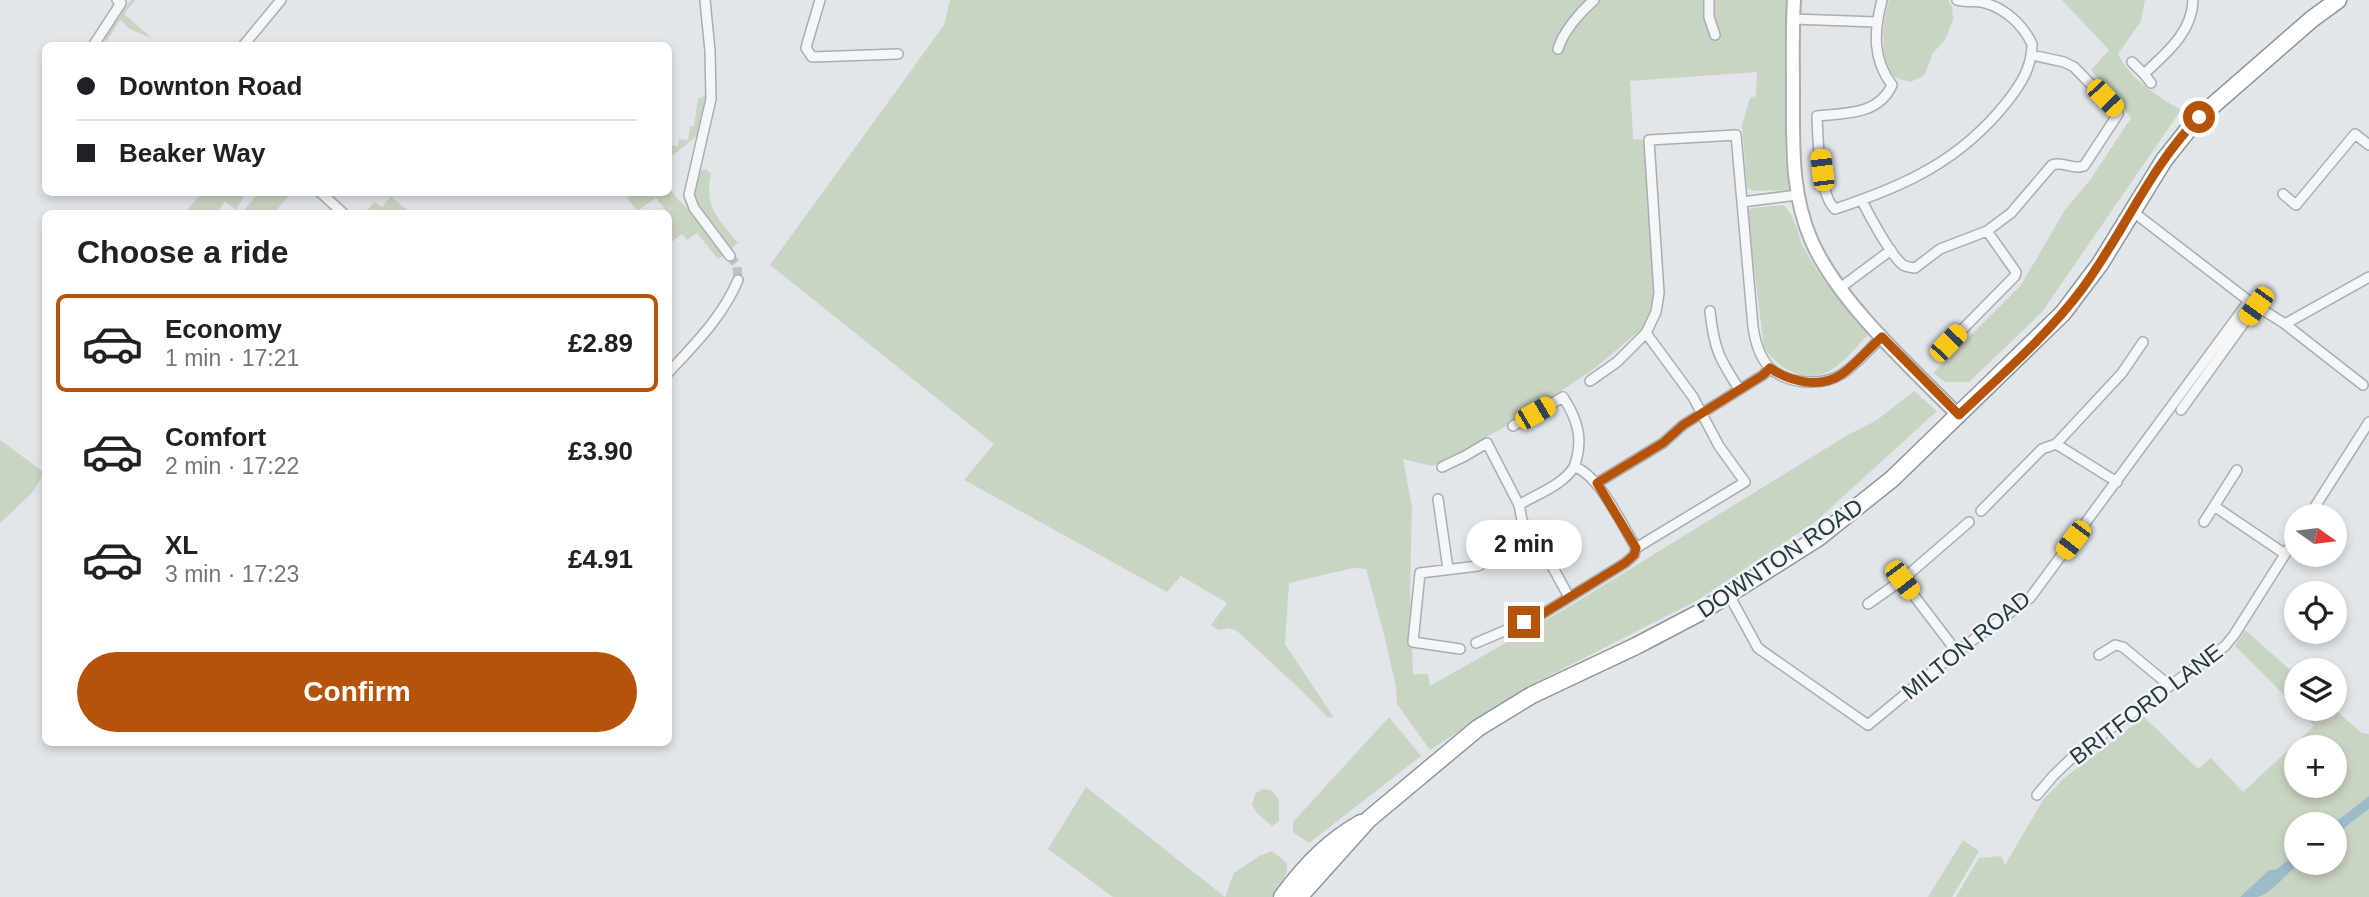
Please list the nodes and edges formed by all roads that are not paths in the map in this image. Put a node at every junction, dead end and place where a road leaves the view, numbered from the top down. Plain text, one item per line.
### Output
1 (117, 0) edge
2 (281, 0) edge
3 (705, 0) edge
4 (820, 0) edge
5 (1594, 0) edge
6 (1709, 0) edge
7 (1794, 0) edge
8 (1882, 0) edge
9 (1957, 0) edge
10 (2193, 0) edge
11 (2331, 3) edge
12 (1793, 19) junction
13 (1876, 22) junction
14 (1715, 35) dead end
15 (96, 42) edge
16 (246, 42) edge
17 (1562, 45) dead end
18 (898, 54) dead end
19 (2032, 55) junction
20 (2132, 62) dead end
21 (2144, 74) junction
22 (2151, 83) dead end
23 (2369, 145) edge
24 (2283, 194) dead end
25 (1797, 195) junction
26 (324, 196) edge
27 (1862, 201) junction
28 (1742, 202) junction
29 (340, 210) edge
30 (2132, 211) junction
31 (1987, 230) junction
32 (1891, 250) junction
33 (730, 256) tunnel mouth
34 (2369, 277) edge
35 (738, 280) dead end
36 (1840, 288) junction
37 (2253, 304) junction
38 (1710, 312) dead end
39 (2285, 324) junction
40 (1646, 333) junction
41 (1882, 337) junction
42 (2143, 342) dead end
43 (1944, 348) dead end
44 (672, 368) edge
45 (1770, 368) junction
46 (1590, 381) dead end
47 (2363, 384) dead end
48 (1739, 389) junction
49 (2181, 410) dead end
50 (1702, 413) junction
51 (1959, 415) junction
52 (2369, 422) edge
53 (1513, 426) dead end
54 (1497, 435) dead end
55 (1487, 443) junction
56 (2056, 444) junction
57 (1442, 467) dead end
58 (1574, 467) junction
59 (2237, 470) dead end
60 (2117, 482) junction
61 (1597, 483) junction
62 (1438, 499) dead end
63 (2317, 504) edge
64 (1519, 505) junction
65 (2214, 506) junction
66 (1981, 512) dead end
67 (1969, 522) dead end
68 (2204, 522) dead end
69 (1531, 537) junction
70 (1636, 548) junction
71 (2284, 553) edge
72 (2284, 556) edge
73 (1448, 569) junction
74 (1902, 580) junction
75 (1729, 595) junction
76 (1569, 597) junction
77 (1868, 604) dead end
78 (1476, 643) dead end
79 (1460, 649) dead end
80 (1958, 652) junction
81 (2099, 655) dead end
82 (2170, 686) junction
83 (2037, 795) dead end
84 (1369, 819) junction
85 (1282, 897) edge
86 (1299, 897) edge

1 - 15 street
2 - 16 street
3 - 33 street
4 - 18 street
5 - 17 street
6 - 14 street
7 - 12 street
8 - 13 street
9 - 19 street
10 - 21 street
11 - 30 highway, DOWNTON ROAD
12 - 13 street
12 - 25 street
13 - 27 street
19 - 27 street
19 - 31 street
20 - 21 street
21 - 22 street
23 - 24 street
25 - 28 street
25 - 36 street
26 - 29 street
27 - 32 street
28 - 40 street
28 - 45 street
30 - 37 street
30 - 51 highway, DOWNTON ROAD
31 - 32 street
31 - 43 street
32 - 36 street
34 - 39 street
35 - 44 street
36 - 41 street
37 - 39 street
37 - 49 street
37 - 60 street, MILTON ROAD
38 - 48 street
39 - 47 street
40 - 46 street
40 - 50 street
41 - 45 street
41 - 51 street
42 - 56 street
45 - 48 street
48 - 50 street
50 - 61 street
50 - 70 street
51 - 75 highway, DOWNTON ROAD
52 - 63 street
53 - 58 street
54 - 55 street
55 - 57 street
55 - 64 street
56 - 60 street
56 - 66 street
58 - 61 street
58 - 64 street
59 - 65 street
60 - 80 street, MILTON ROAD
61 - 70 street
62 - 73 street
64 - 69 street
65 - 68 street
65 - 71 street
67 - 74 street
69 - 73 street
69 - 76 street
70 - 76 street
72 - 82 street, BRITFORD LANE
73 - 79 street
74 - 77 street
74 - 80 street
75 - 80 street, MILTON ROAD
75 - 84 highway, DOWNTON ROAD
76 - 78 street
81 - 82 street
82 - 83 street, BRITFORD LANE
84 - 85 highway, DOWNTON ROAD
84 - 86 highway, DOWNTON ROAD

